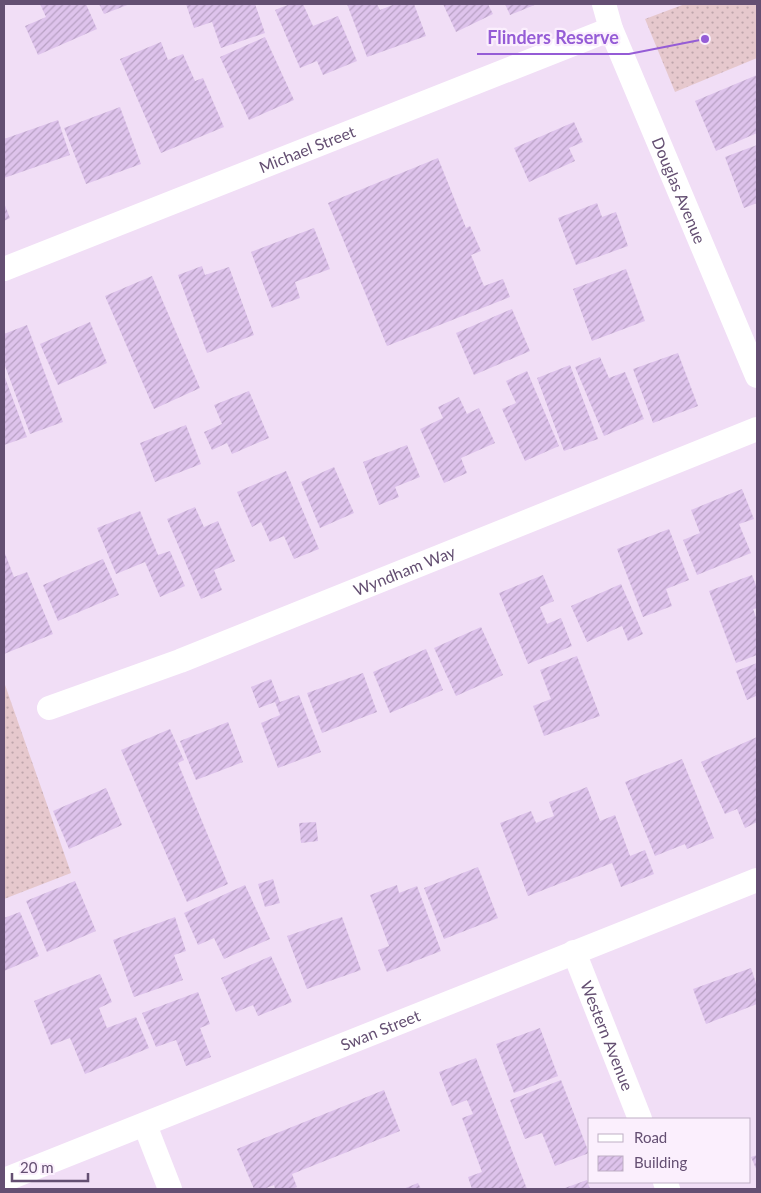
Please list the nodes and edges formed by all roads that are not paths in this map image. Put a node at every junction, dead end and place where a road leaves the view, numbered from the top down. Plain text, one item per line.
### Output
1 (604, 4) edge
2 (611, 29) junction
3 (4, 269) edge
4 (757, 376) edge
5 (757, 429) edge
6 (49, 708) dead end
7 (757, 880) edge
8 (574, 952) junction
9 (640, 1118) edge
10 (144, 1125) junction
11 (4, 1180) edge
12 (170, 1189) edge

1 - 2 street, Douglas Avenue
2 - 3 street, Michael Street
2 - 4 street, Douglas Avenue
5 - 6 street, Wyndham Way
7 - 8 street, Swan Street
8 - 9 street, Western Avenue
8 - 10 street, Swan Street
10 - 11 street, Swan Street
10 - 12 street

